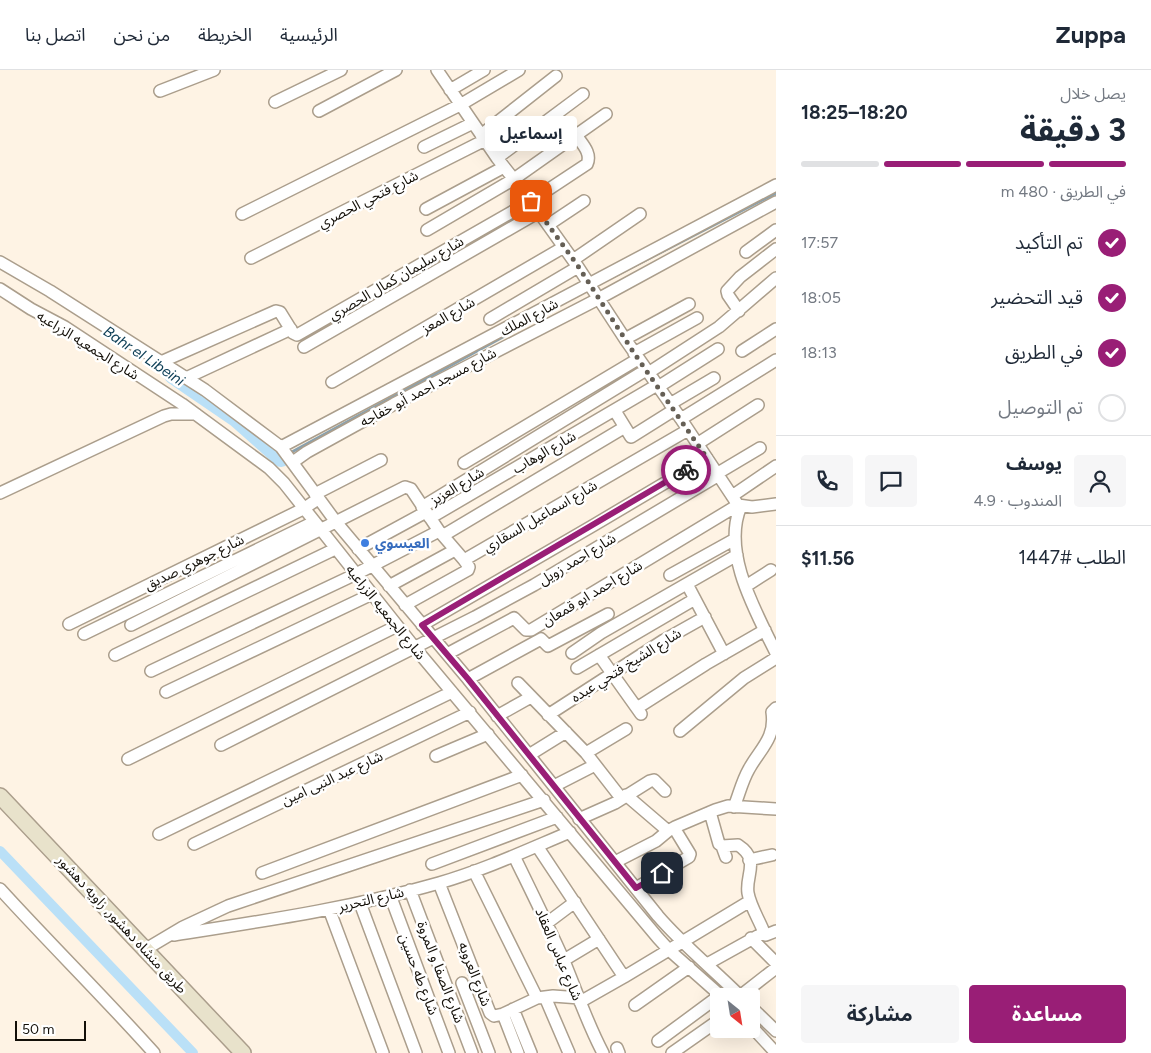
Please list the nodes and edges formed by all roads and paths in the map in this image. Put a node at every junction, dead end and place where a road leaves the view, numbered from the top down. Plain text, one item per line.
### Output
1 (214, 70) edge
2 (341, 70) edge
3 (396, 70) edge
4 (484, 70) edge
5 (518, 70) edge
6 (442, 72) edge
7 (556, 76) dead end
8 (450, 90) junction
9 (160, 91) dead end
10 (583, 94) dead end
11 (275, 102) dead end
12 (460, 105) junction
13 (319, 111) dead end
14 (606, 114) dead end
15 (473, 123) junction
16 (576, 135) junction
17 (483, 138) junction
18 (424, 147) dead end
19 (500, 163) junction
20 (514, 179) junction
21 (776, 185) edge
22 (531, 201) junction
23 (584, 202) dead end
24 (776, 202) edge
25 (426, 208) dead end
26 (539, 212) junction
27 (242, 214) dead end
28 (640, 214) dead end
29 (548, 225) junction
30 (427, 230) dead end
31 (776, 230) edge
32 (564, 247) junction
33 (776, 249) edge
34 (746, 252) dead end
35 (251, 258) dead end
36 (0, 262) edge
37 (576, 263) junction
38 (776, 278) edge
39 (0, 289) edge
40 (594, 291) junction
41 (689, 304) dead end
42 (739, 311) junction
43 (697, 318) dead end
44 (490, 319) dead end
45 (291, 329) junction
46 (776, 329) edge
47 (625, 339) junction
48 (304, 348) dead end
49 (718, 349) dead end
50 (742, 351) dead end
51 (636, 356) junction
52 (776, 360) edge
53 (161, 362) junction
54 (647, 372) junction
55 (186, 378) junction
56 (714, 378) dead end
57 (332, 382) dead end
58 (658, 386) junction
59 (758, 405) dead end
60 (615, 411) junction
61 (675, 411) junction
62 (196, 414) junction
63 (625, 427) junction
64 (688, 430) junction
65 (697, 444) junction
66 (281, 447) junction
67 (760, 448) dead end
68 (707, 458) junction
69 (381, 460) dead end
70 (464, 463) dead end
71 (776, 466) edge
72 (297, 467) junction
73 (718, 474) junction
74 (284, 483) junction
75 (0, 494) edge
76 (317, 496) junction
77 (736, 502) junction
78 (776, 504) edge
79 (303, 509) junction
80 (426, 512) junction
81 (336, 522) junction
82 (317, 526) junction
83 (441, 533) junction
84 (735, 539) junction
85 (335, 549) junction
86 (358, 549) junction
87 (455, 550) junction
88 (737, 555) junction
89 (464, 560) junction
90 (372, 566) junction
91 (770, 570) dead end
92 (356, 574) junction
93 (670, 575) dead end
94 (687, 584) junction
95 (389, 586) junction
96 (746, 586) junction
97 (372, 594) junction
98 (695, 599) junction
99 (405, 605) junction
100 (608, 614) dead end
101 (704, 617) junction
102 (70, 624) dead end
103 (131, 625) dead end
104 (422, 625) junction
105 (397, 626) junction
106 (770, 633) edge
107 (84, 634) dead end
108 (433, 637) junction
109 (415, 648) junction
110 (572, 653) dead end
111 (776, 653) edge
112 (447, 654) junction
113 (724, 654) junction
114 (115, 655) dead end
115 (598, 656) junction
116 (776, 658) edge
117 (577, 668) dead end
118 (151, 672) dead end
119 (612, 674) junction
120 (468, 679) junction
121 (518, 683) dead end
122 (166, 692) dead end
123 (452, 692) junction
124 (531, 697) junction
125 (776, 708) edge
126 (470, 712) junction
127 (548, 714) junction
128 (497, 716) junction
129 (626, 729) dead end
130 (680, 731) dead end
131 (566, 732) junction
132 (488, 734) junction
133 (766, 744) junction
134 (221, 745) dead end
135 (776, 751) edge
136 (586, 753) junction
137 (529, 755) junction
138 (436, 756) dead end
139 (128, 759) dead end
140 (595, 765) junction
141 (522, 775) junction
142 (554, 786) junction
143 (665, 791) dead end
144 (0, 796) edge
145 (624, 796) junction
146 (544, 800) junction
147 (734, 807) junction
148 (776, 809) edge
149 (710, 812) junction
150 (557, 818) junction
151 (579, 819) junction
152 (672, 829) junction
153 (570, 832) junction
154 (159, 834) dead end
155 (194, 844) dead end
156 (537, 846) junction
157 (722, 846) junction
158 (772, 855) dead end
159 (514, 856) junction
160 (726, 857) dead end
161 (749, 860) junction
162 (615, 862) junction
163 (432, 864) dead end
164 (474, 871) junction
165 (262, 873) dead end
166 (439, 882) junction
167 (636, 888) junction
168 (0, 889) edge
169 (410, 890) junction
170 (390, 895) junction
171 (750, 901) junction
172 (575, 902) junction
173 (360, 903) junction
174 (329, 909) junction
175 (547, 923) junction
176 (776, 931) edge
177 (756, 936) junction
178 (164, 937) junction
179 (599, 939) junction
180 (682, 943) junction
181 (146, 949) junction
182 (669, 950) junction
183 (564, 960) junction
184 (776, 963) edge
185 (707, 964) junction
186 (688, 967) junction
187 (776, 968) edge
188 (624, 977) junction
189 (462, 983) dead end
190 (710, 988) edge
191 (732, 988) edge
192 (750, 988) edge
193 (541, 998) junction
194 (580, 1000) junction
195 (710, 1003) edge
196 (635, 1005) dead end
197 (508, 1012) junction
198 (760, 1016) edge
199 (710, 1026) edge
200 (776, 1031) edge
201 (760, 1036) edge
202 (658, 1041) dead end
203 (154, 1053) edge
204 (243, 1053) edge
205 (383, 1053) edge
206 (416, 1053) edge
207 (449, 1053) edge
208 (472, 1053) edge
209 (489, 1053) edge
210 (518, 1053) edge
211 (531, 1053) edge
212 (569, 1053) edge
213 (603, 1053) edge
214 (672, 1053) edge
215 (776, 1053) edge

1 - 9 street
2 - 11 street
3 - 13 street
4 - 8 street
5 - 12 street
6 - 8 street
7 - 17 street, شارع فتحي الحصري
8 - 12 street
10 - 19 street
12 - 15 street
12 - 27 street
14 - 16 street
15 - 17 street
15 - 18 street
16 - 20 street
16 - 22 street
17 - 19 street
17 - 35 street, شارع فتحي الحصري
19 - 20 street
19 - 25 street
20 - 22 street
20 - 30 street
21 - 40 street, شارع الملك
22 - 26 street
22 - 45 street, شارع سليمان كمال الحصري
23 - 29 street
24 - 40 street, شارع مسجد احمد أبو خفاجه
26 - 29 street
26 - 48 street
28 - 37 street
29 - 32 street
31 - 34 street
32 - 37 street
32 - 57 street, شارع المعز
33 - 42 street
36 - 53 street, شارع الجمعيه الزراعيه
37 - 40 street
37 - 44 street
38 - 42 street, شارع العزيز
39 - 62 street, شارع الجمعيه الزراعيه
40 - 47 street
40 - 66 street, شارع الملك
40 - 72 street, شارع مسجد احمد أبو خفاجه
41 - 47 street
42 - 54 street, شارع العزيز
43 - 51 street
45 - 53 street
45 - 55 street
46 - 50 street
47 - 51 street
49 - 58 street, شارع الوهاب
51 - 54 street
51 - 70 street
52 - 61 street
53 - 55 street, شارع الجمعيه الزراعيه
54 - 58 street
54 - 80 street, شارع العزيز
55 - 66 street, شارع الجمعيه الزراعيه
56 - 61 street
58 - 60 street, شارع الوهاب
58 - 61 street
59 - 65 street
60 - 63 street
60 - 80 street, شارع الوهاب
61 - 63 street
61 - 64 street
62 - 74 street, شارع الجمعيه الزراعيه
62 - 75 street
63 - 83 street
64 - 65 street
64 - 89 street, شارع اسماعيل السقاري
65 - 68 street
66 - 72 street, شارع الجمعيه الزراعيه
67 - 73 street, شارع احمد زويل
68 - 73 street
68 - 104 street
69 - 76 street, شارع جوهري صديق
71 - 77 street
72 - 74 street, شارع مسجد احمد أبو خفاجه
72 - 76 street, شارع الجمعيه الزراعيه
73 - 77 street
73 - 108 street, شارع احمد زويل
74 - 79 street, شارع الجمعيه الزراعيه
76 - 79 street, شارع جوهري صديق
76 - 81 street, شارع الجمعيه الزراعيه
77 - 78 street
77 - 84 street
77 - 112 street, شارع احمد ابو قمعان
79 - 82 street, شارع الجمعيه الزراعيه
79 - 102 street, شارع جوهري صديق
80 - 81 street
80 - 83 street
80 - 86 street, شارع العزيز
81 - 82 street
81 - 86 street, شارع الجمعيه الزراعيه
82 - 85 street, شارع الجمعيه الزراعيه
82 - 103 street
82 - 107 street
83 - 87 street
83 - 90 street
84 - 88 street
84 - 93 street
85 - 92 street, شارع الجمعيه الزراعيه
85 - 114 street
86 - 90 street, شارع الجمعيه الزراعيه
87 - 89 street
87 - 95 street
88 - 94 street
88 - 96 street
89 - 99 street
90 - 92 street
90 - 95 street, شارع الجمعيه الزراعيه
91 - 96 street
92 - 97 street, شارع الجمعيه الزراعيه
92 - 118 street
94 - 98 street
94 - 110 street
95 - 99 street, شارع الجمعيه الزراعيه
96 - 106 street
97 - 105 street, شارع الجمعيه الزراعيه
97 - 122 street
98 - 101 street
98 - 115 street
99 - 104 street, شارع الجمعيه الزراعيه
100 - 120 street
101 - 113 street
101 - 119 street, شارع الشيخ فتحي عبده
104 - 108 street, شارع الجمعيه الزراعيه
105 - 109 street, شارع الجمعيه الزراعيه
105 - 139 street
106 - 111 street
106 - 113 street
108 - 109 street, شارع احمد زويل
108 - 112 street, شارع الجمعيه الزراعيه
109 - 123 street, شارع الجمعيه الزراعيه
109 - 134 street, شارع احمد زويل
112 - 120 street, شارع الجمعيه الزراعيه
113 - 119 street
115 - 117 street
115 - 119 street
116 - 130 street
119 - 127 street, شارع الشيخ فتحي عبده
120 - 128 street, شارع الجمعيه الزراعيه
121 - 124 street
123 - 126 street, شارع الجمعيه الزراعيه
123 - 154 street
124 - 127 street
124 - 128 street
125 - 133 street
126 - 132 street, شارع الجمعيه الزراعيه
126 - 155 street, شارع عبد النبى امين
127 - 131 street
128 - 137 street, شارع الجمعيه الزراعيه
129 - 136 street
131 - 136 street
131 - 137 street
132 - 138 street
132 - 141 street, شارع الجمعيه الزراعيه
133 - 135 street
133 - 147 street
136 - 140 street
137 - 142 street, شارع الجمعيه الزراعيه
140 - 142 street
140 - 145 street
141 - 146 street, شارع الجمعيه الزراعيه
141 - 165 street
142 - 151 street, شارع الجمعيه الزراعيه
143 - 145 street
144 - 181 street, طريق منشاه دهشور, زاويه دهشور
145 - 151 street
145 - 152 street
146 - 150 street, شارع الجمعيه الزراعيه
146 - 178 street
147 - 148 street
147 - 149 street
149 - 152 street
149 - 157 street
150 - 153 street, شارع الجمعيه الزراعيه
150 - 163 street
151 - 162 street, شارع الجمعيه الزراعيه
152 - 162 street
152 - 167 street
153 - 156 street, شارع التحرير
153 - 182 street, شارع الجمعيه الزراعيه
156 - 159 street, شارع التحرير
156 - 172 street
157 - 160 street
157 - 161 street
158 - 161 street
159 - 164 street, شارع التحرير
159 - 175 street, شارع عباس العقاد
161 - 171 street
162 - 167 street, شارع الجمعيه الزراعيه
164 - 166 street, شارع التحرير
164 - 193 street
166 - 169 street, شارع التحرير
166 - 197 street, شارع العروبه
167 - 180 street, شارع الجمعيه الزراعيه
168 - 203 street
169 - 170 street, شارع التحرير
169 - 208 street, شارع الصفا و المروة
170 - 173 street, شارع التحرير
170 - 207 street, شارع طه حسين
171 - 177 street
171 - 180 street
172 - 175 street
172 - 179 street
173 - 174 street, شارع التحرير
173 - 206 street
174 - 178 street, شارع التحرير
174 - 205 street
175 - 183 street, شارع عباس العقاد
176 - 177 street
177 - 184 street
177 - 185 street
178 - 181 street
179 - 183 street
179 - 188 street
180 - 182 street
180 - 185 street, شارع الجمعيه الزراعيه
181 - 204 street, طريق منشاه دهشور, زاويه دهشور
182 - 186 street, شارع الجمعيه الزراعيه
182 - 188 street
183 - 194 street, شارع عباس العقاد
185 - 191 street, شارع الجمعيه الزراعيه
186 - 190 street, شارع الجمعيه الزراعيه
186 - 196 street
187 - 192 street
188 - 194 street
189 - 209 street
193 - 194 street
193 - 197 street
193 - 212 street
194 - 213 street, شارع عباس العقاد
195 - 202 street
197 - 210 street, شارع العروبه
197 - 211 street
198 - 200 street
199 - 214 street
201 - 215 street

